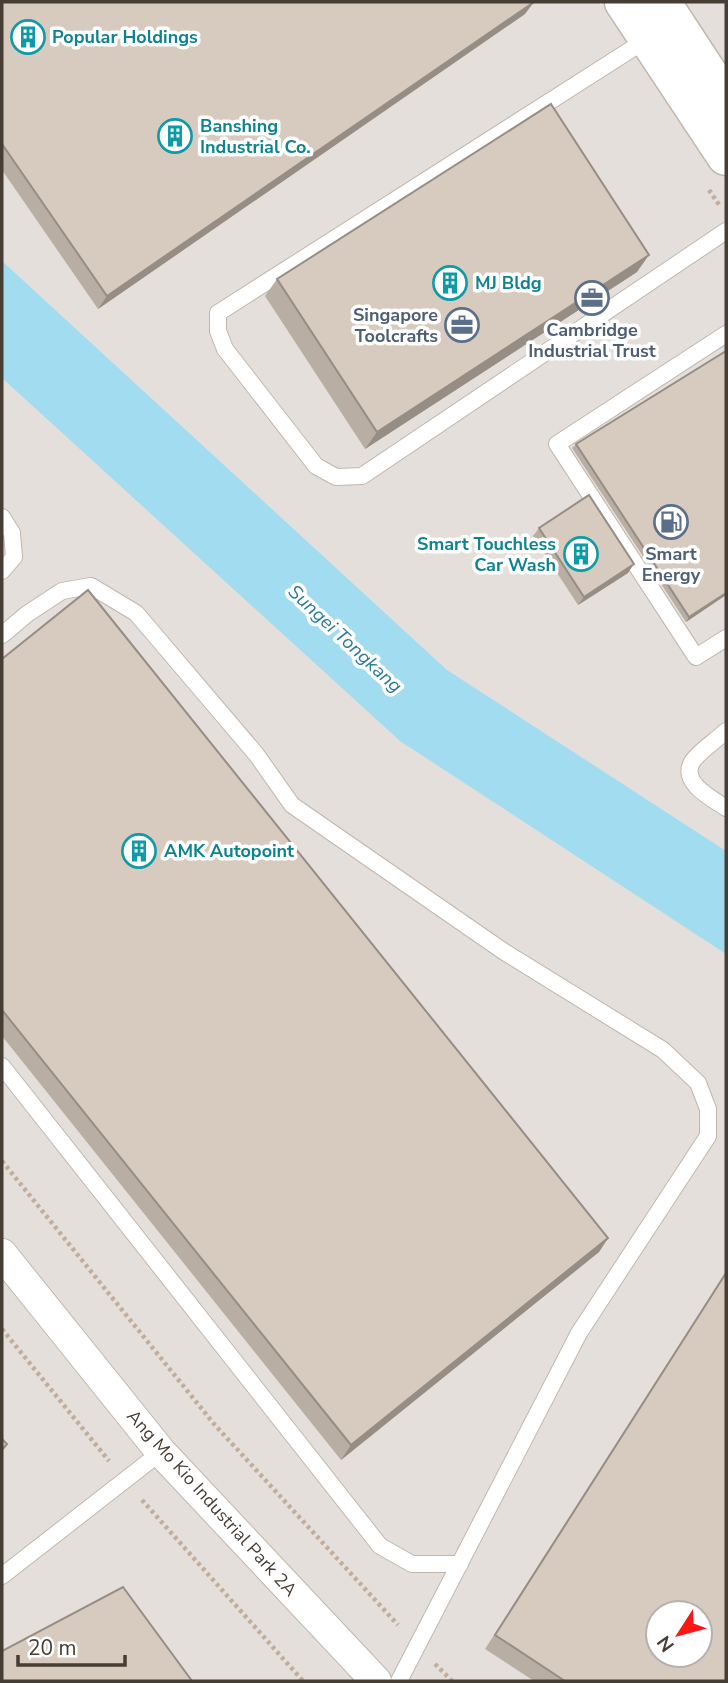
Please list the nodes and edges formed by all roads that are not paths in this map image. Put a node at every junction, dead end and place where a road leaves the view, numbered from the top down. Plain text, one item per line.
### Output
1 (625, 2) edge
2 (661, 21) edge
3 (726, 101) edge
4 (726, 156) edge
5 (726, 231) edge
6 (726, 334) edge
7 (2, 517) edge
8 (2, 571) edge
9 (2, 635) edge
10 (726, 638) edge
11 (726, 731) edge
12 (726, 808) edge
13 (2, 1066) edge
14 (2, 1254) edge
15 (161, 1452) junction
16 (460, 1564) junction
17 (2, 1576) edge
18 (376, 1681) edge
19 (399, 1681) edge

1 - 2 street
2 - 3 street
2 - 4 street
2 - 5 lane
6 - 10 lane
7 - 8 lane
9 - 16 lane
11 - 12 lane
13 - 16 lane
14 - 15 street, Ang Mo Kio Industrial Park 2A
15 - 17 lane
15 - 18 street, Ang Mo Kio Industrial Park 2A
16 - 19 lane

